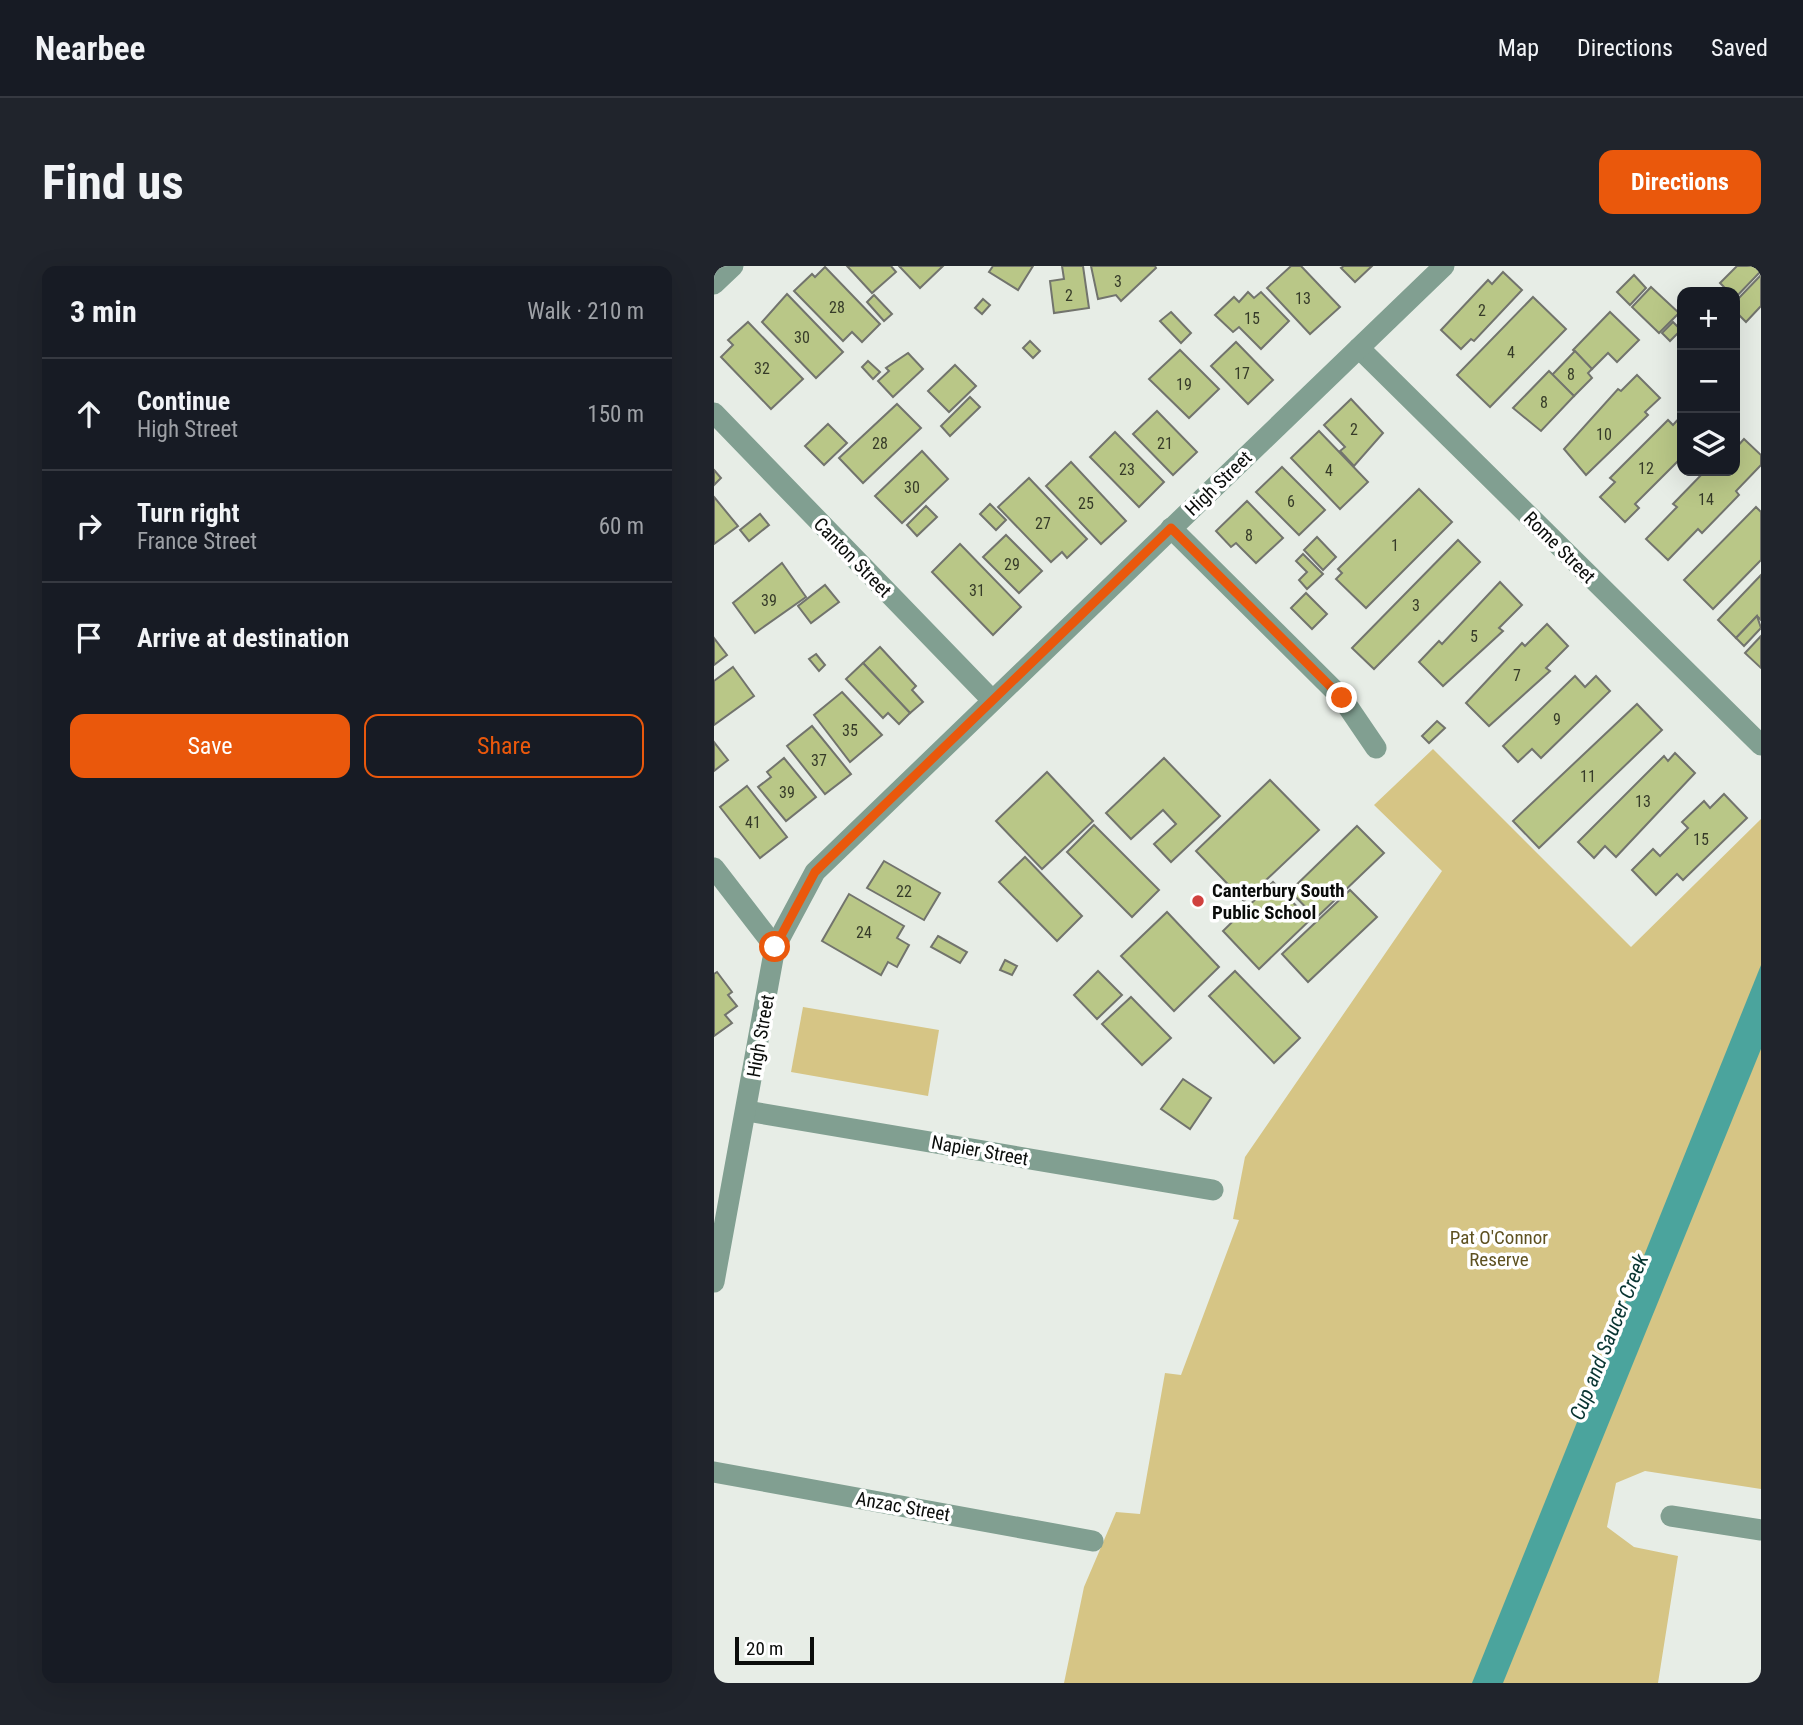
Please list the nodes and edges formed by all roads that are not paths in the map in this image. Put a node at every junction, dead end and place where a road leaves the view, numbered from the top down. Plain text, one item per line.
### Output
1 (733, 266) edge
2 (1444, 266) edge
3 (714, 284) edge
4 (1359, 348) junction
5 (714, 413) edge
6 (1171, 528) junction
7 (992, 700) junction
8 (1761, 745) edge
9 (1376, 748) dead end
10 (714, 868) edge
11 (775, 947) junction
12 (747, 1111) junction
13 (714, 1169) edge
14 (732, 1181) junction
15 (1213, 1190) dead end
16 (714, 1282) edge
17 (714, 1472) edge
18 (1671, 1516) dead end
19 (1761, 1530) edge
20 (1093, 1541) dead end

1 - 3 street
2 - 4 street, High Street
4 - 6 street, High Street
4 - 8 street, Rome Street
5 - 7 street, Canton Street
6 - 7 street, High Street
6 - 9 street
7 - 11 street, High Street
10 - 11 street
11 - 12 street, High Street
12 - 14 street, High Street
12 - 15 street, Napier Street
13 - 14 street
14 - 16 street, High Street
17 - 20 street, Anzac Street
18 - 19 street

